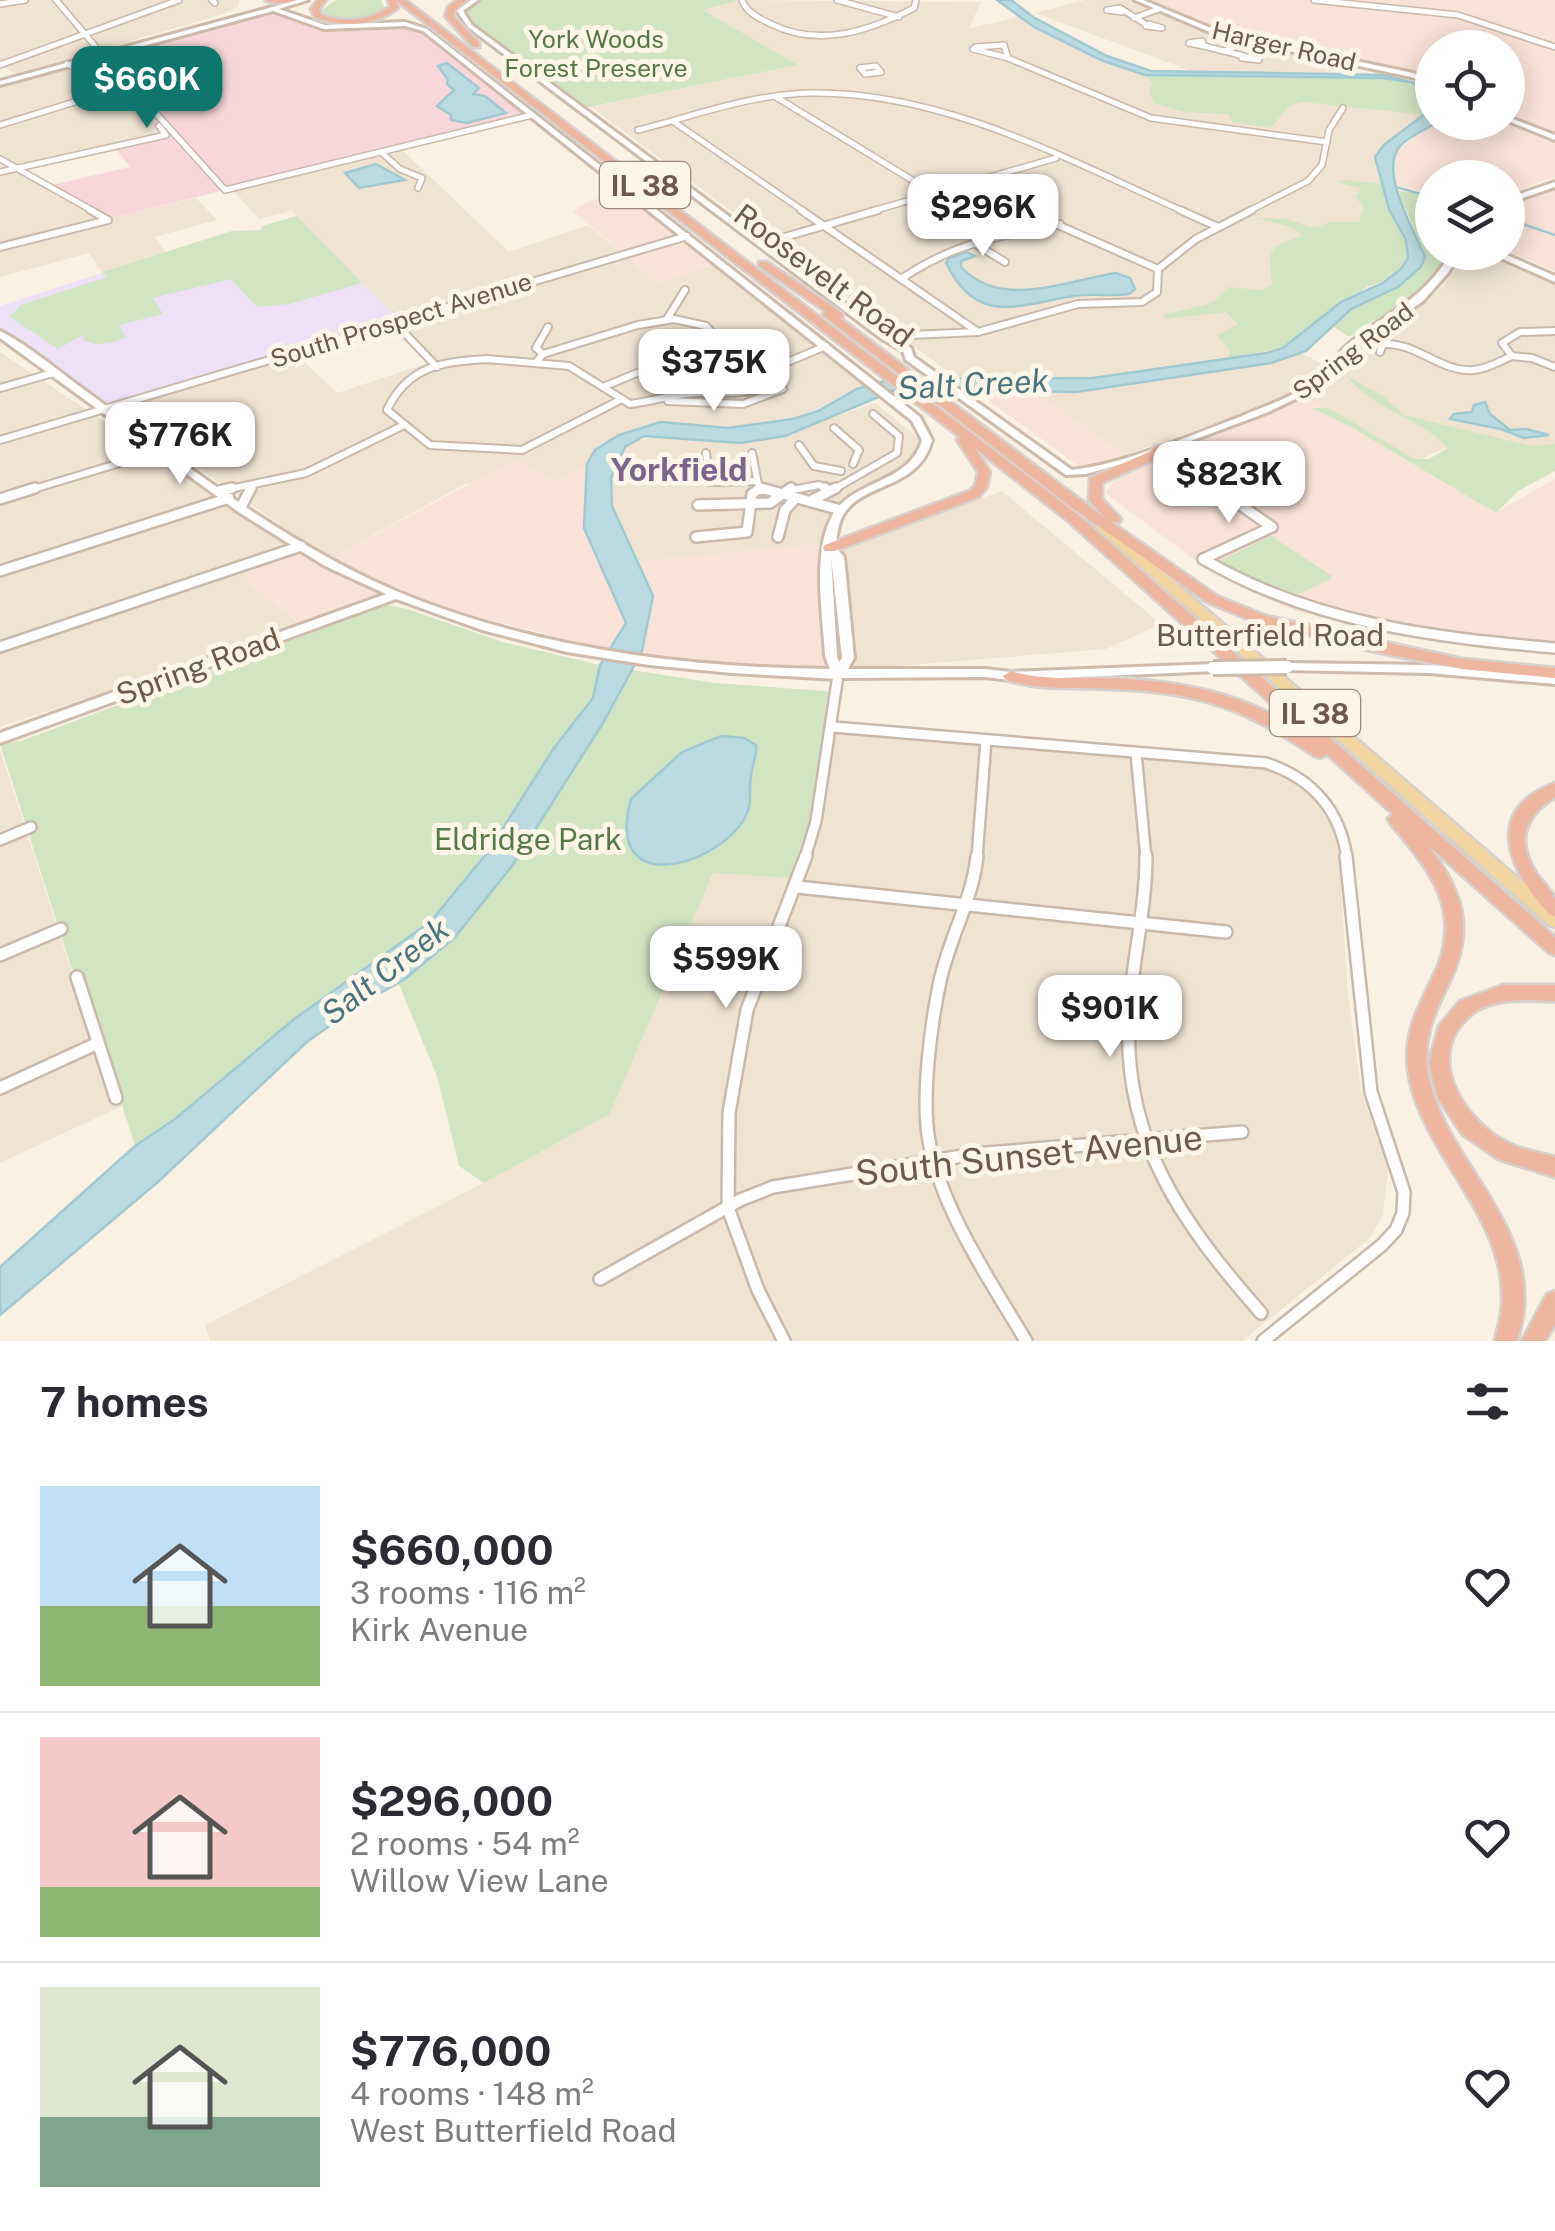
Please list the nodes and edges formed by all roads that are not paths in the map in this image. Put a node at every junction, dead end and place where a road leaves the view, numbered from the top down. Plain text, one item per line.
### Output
1 (24, 0) edge
2 (56, 0) edge
3 (179, 0) edge
4 (294, 0) edge
5 (305, 0) edge
6 (322, 0) edge
7 (392, 0) edge
8 (400, 0) edge
9 (412, 0) edge
10 (463, 0) edge
11 (475, 0) edge
12 (742, 0) edge
13 (837, 0) edge
14 (916, 0) edge
15 (1138, 0) edge
16 (1314, 0) edge
17 (1324, 0) edge
18 (266, 2) edge
19 (0, 4) edge
20 (1159, 9) junction
21 (1122, 12) dead end
22 (898, 17) junction
23 (1134, 18) junction
24 (1147, 25) dead end
25 (85, 34) junction
26 (1249, 41) junction
27 (1555, 44) edge
28 (476, 45) junction
29 (95, 46) dead end
30 (1204, 46) dead end
31 (1222, 52) junction
32 (1244, 56) dead end
33 (1008, 58) junction
34 (66, 64) junction
35 (0, 65) edge
36 (881, 72) dead end
37 (1415, 77) edge
38 (0, 82) edge
39 (122, 87) joint
40 (776, 97) junction
41 (881, 98) junction
42 (1343, 108) dead end
43 (532, 116) junction
44 (674, 122) junction
45 (0, 125) edge
46 (1525, 126) edge
47 (638, 130) dead end
48 (1555, 138) edge
49 (1326, 142) junction
50 (382, 153) junction
51 (1058, 158) junction
52 (0, 159) edge
53 (17, 169) junction
54 (0, 172) edge
55 (985, 179) junction
56 (1555, 181) edge
57 (418, 188) dead end
58 (953, 188) junction
59 (1525, 192) edge
60 (934, 194) junction
61 (993, 196) junction
62 (1060, 224) junction
63 (824, 226) junction
64 (1218, 226) junction
65 (687, 236) junction
66 (974, 243) junction
67 (761, 244) junction
68 (0, 247) edge
69 (1525, 261) edge
70 (1006, 262) dead end
71 (763, 264) junction
72 (1525, 265) edge
73 (1158, 269) junction
74 (1446, 270) edge
75 (1555, 276) edge
76 (901, 279) junction
77 (684, 290) dead end
78 (667, 319) junction
79 (394, 322) junction
80 (548, 327) dead end
81 (1555, 331) edge
82 (978, 332) junction
83 (910, 335) dead end
84 (2, 337) edge
85 (763, 337) dead end
86 (826, 346) junction
87 (1380, 352) dead end
88 (734, 354) junction
89 (1512, 356) junction
90 (540, 358) junction
91 (909, 358) junction
92 (752, 360) junction
93 (785, 363) junction
94 (434, 364) junction
95 (1555, 367) edge
96 (54, 373) junction
97 (776, 378) joint
98 (603, 387) junction
99 (0, 388) edge
100 (922, 398) junction
101 (623, 399) junction
102 (665, 400) joint
103 (106, 409) junction
104 (873, 414) dead end
105 (402, 426) junction
106 (834, 428) dead end
107 (0, 440) edge
108 (799, 444) dead end
109 (1158, 449) junction
110 (163, 450) junction
111 (706, 453) dead end
112 (752, 453) dead end
113 (853, 464) junction
114 (869, 470) junction
115 (841, 471) junction
116 (851, 480) junction
117 (758, 484) junction
118 (252, 487) junction
119 (830, 490) junction
120 (224, 494) junction
121 (778, 494) junction
122 (0, 500) edge
123 (794, 500) junction
124 (812, 500) junction
125 (756, 501) junction
126 (1076, 504) junction
127 (698, 505) dead end
128 (241, 507) junction
129 (841, 510) junction
130 (696, 537) dead end
131 (778, 537) dead end
132 (302, 546) junction
133 (830, 548) junction
134 (0, 571) edge
135 (1175, 576) junction
136 (396, 594) junction
137 (0, 647) edge
138 (1555, 648) edge
139 (1283, 663) junction
140 (1462, 664) junction
141 (1208, 665) junction
142 (985, 673) junction
143 (1555, 674) edge
144 (838, 675) junction
145 (1012, 676) junction
146 (833, 727) junction
147 (0, 738) edge
148 (986, 740) junction
149 (1136, 753) junction
150 (1555, 789) edge
151 (1380, 795) junction
152 (31, 828) dead end
153 (0, 840) edge
154 (797, 887) junction
155 (965, 905) junction
156 (1555, 908) edge
157 (1555, 920) edge
158 (1138, 922) junction
159 (61, 930) dead end
160 (1226, 932) dead end
161 (1555, 948) edge
162 (0, 955) edge
163 (78, 977) dead end
164 (1555, 993) edge
165 (98, 1044) junction
166 (0, 1088) edge
167 (116, 1098) dead end
168 (1242, 1132) dead end
169 (1145, 1142) junction
170 (933, 1160) junction
171 (1555, 1167) edge
172 (728, 1208) junction
173 (600, 1280) dead end
174 (1555, 1302) edge
175 (1260, 1314) dead end
176 (784, 1341) edge
177 (1026, 1341) edge
178 (1263, 1341) edge
179 (1506, 1341) edge
180 (1533, 1341) edge

1 - 19 street
2 - 25 street
3 - 25 street
4 - 18 highway
5 - 18 street
6 - 7 highway
8 - 100 highway, Roosevelt Road / IL 38
9 - 28 highway, Roosevelt Road / IL 38
10 - 28 highway
11 - 67 street, Spring Road
12 - 22 street
13 - 22 street
14 - 22 street
15 - 20 street, Harger Road
16 - 17 street
17 - 27 street
18 - 34 street
18 - 43 street
20 - 23 street
20 - 26 street, Harger Road
21 - 23 street
23 - 24 street
25 - 29 street
25 - 35 street
26 - 31 street
26 - 37 street, Harger Road
28 - 71 highway, Roosevelt Road / IL 38
30 - 31 street
31 - 32 street
33 - 33 street
33 - 49 street
34 - 38 street
34 - 50 street
36 - 41 street
39 - 45 street
39 - 53 street
40 - 41 street
40 - 44 street
40 - 60 street
41 - 51 street
42 - 49 street
43 - 50 street
43 - 65 street
44 - 47 street
44 - 63 street
46 - 48 street
49 - 64 street
50 - 57 street
51 - 55 street
51 - 64 street
52 - 53 street
53 - 54 street
53 - 68 street
55 - 58 street
55 - 61 street
56 - 59 street
58 - 60 street
58 - 61 street
60 - 63 street
61 - 62 street
62 - 66 street
62 - 73 street
63 - 67 street
63 - 76 street
64 - 73 street
65 - 79 street, South Prospect Avenue
65 - 86 street
66 - 70 street
66 - 76 street
67 - 91 street, Spring Road
69 - 75 street
71 - 91 highway
71 - 126 highway, Roosevelt Road / IL 38
72 - 75 street
73 - 82 street
74 - 109 street, Spring Road
76 - 82 street
77 - 78 street
78 - 88 street
78 - 90 street
79 - 94 street
79 - 103 street, South Prospect Avenue
80 - 90 street
81 - 89 street
82 - 83 street
84 - 96 street, Butterfield Road
85 - 92 street
86 - 93 street
86 - 129 street
87 - 89 street
88 - 92 street
88 - 98 street
89 - 95 street
90 - 94 street
90 - 98 street
91 - 109 street, Spring Road
92 - 93 street
93 - 97 street
94 - 105 street
96 - 99 street
96 - 103 street, Butterfield Road
97 - 102 street
98 - 101 street
100 - 133 highway
100 - 151 highway, Roosevelt Road / IL 38
101 - 102 street
101 - 105 street
103 - 107 street, South Prospect Avenue
103 - 110 street, Butterfield Road
104 - 114 street
105 - 118 street
106 - 113 street
108 - 115 street
109 - 135 highway
109 - 138 street
110 - 120 street, Butterfield Road
110 - 122 street
111 - 117 street
112 - 117 street
113 - 114 street
113 - 115 street
114 - 116 street
115 - 116 street
116 - 119 street
117 - 121 street
117 - 125 street
118 - 120 street
118 - 128 street
119 - 121 street
119 - 124 street
120 - 128 street, Butterfield Road
120 - 134 street
121 - 123 street
121 - 125 street
123 - 124 street
123 - 131 street
124 - 129 street
125 - 127 street
125 - 130 street
126 - 135 highway
126 - 157 main road, Roosevelt Road / IL 38
128 - 132 street, Butterfield Road
129 - 133 street
132 - 136 street, Butterfield Road
132 - 137 street
133 - 144 street
135 - 140 highway
136 - 144 street, Butterfield Road
136 - 147 street, Spring Road
139 - 140 street, Butterfield Road
139 - 141 street, Butterfield Road, bridge
139 - 143 street, Butterfield Road
140 - 143 highway, Butterfield Road
141 - 142 street, Butterfield Road
141 - 145 street, Butterfield Road
142 - 144 street, Butterfield Road
142 - 145 street, Butterfield Road
144 - 146 street
145 - 151 highway
146 - 148 street
146 - 154 street
148 - 149 street
148 - 155 street
149 - 158 street
149 - 178 street
150 - 156 highway
151 - 161 highway, Roosevelt Road / IL 38
151 - 179 highway
152 - 153 street
154 - 155 street
154 - 172 street
155 - 158 street
155 - 170 street
158 - 160 street
158 - 169 street
159 - 162 street
163 - 165 street
164 - 171 highway
165 - 166 street
165 - 167 street
168 - 169 street, South Sunset Avenue
169 - 170 street, South Sunset Avenue
169 - 175 street
170 - 172 street, South Sunset Avenue
170 - 177 street
172 - 173 street, South Sunset Avenue
172 - 176 street
174 - 180 highway

